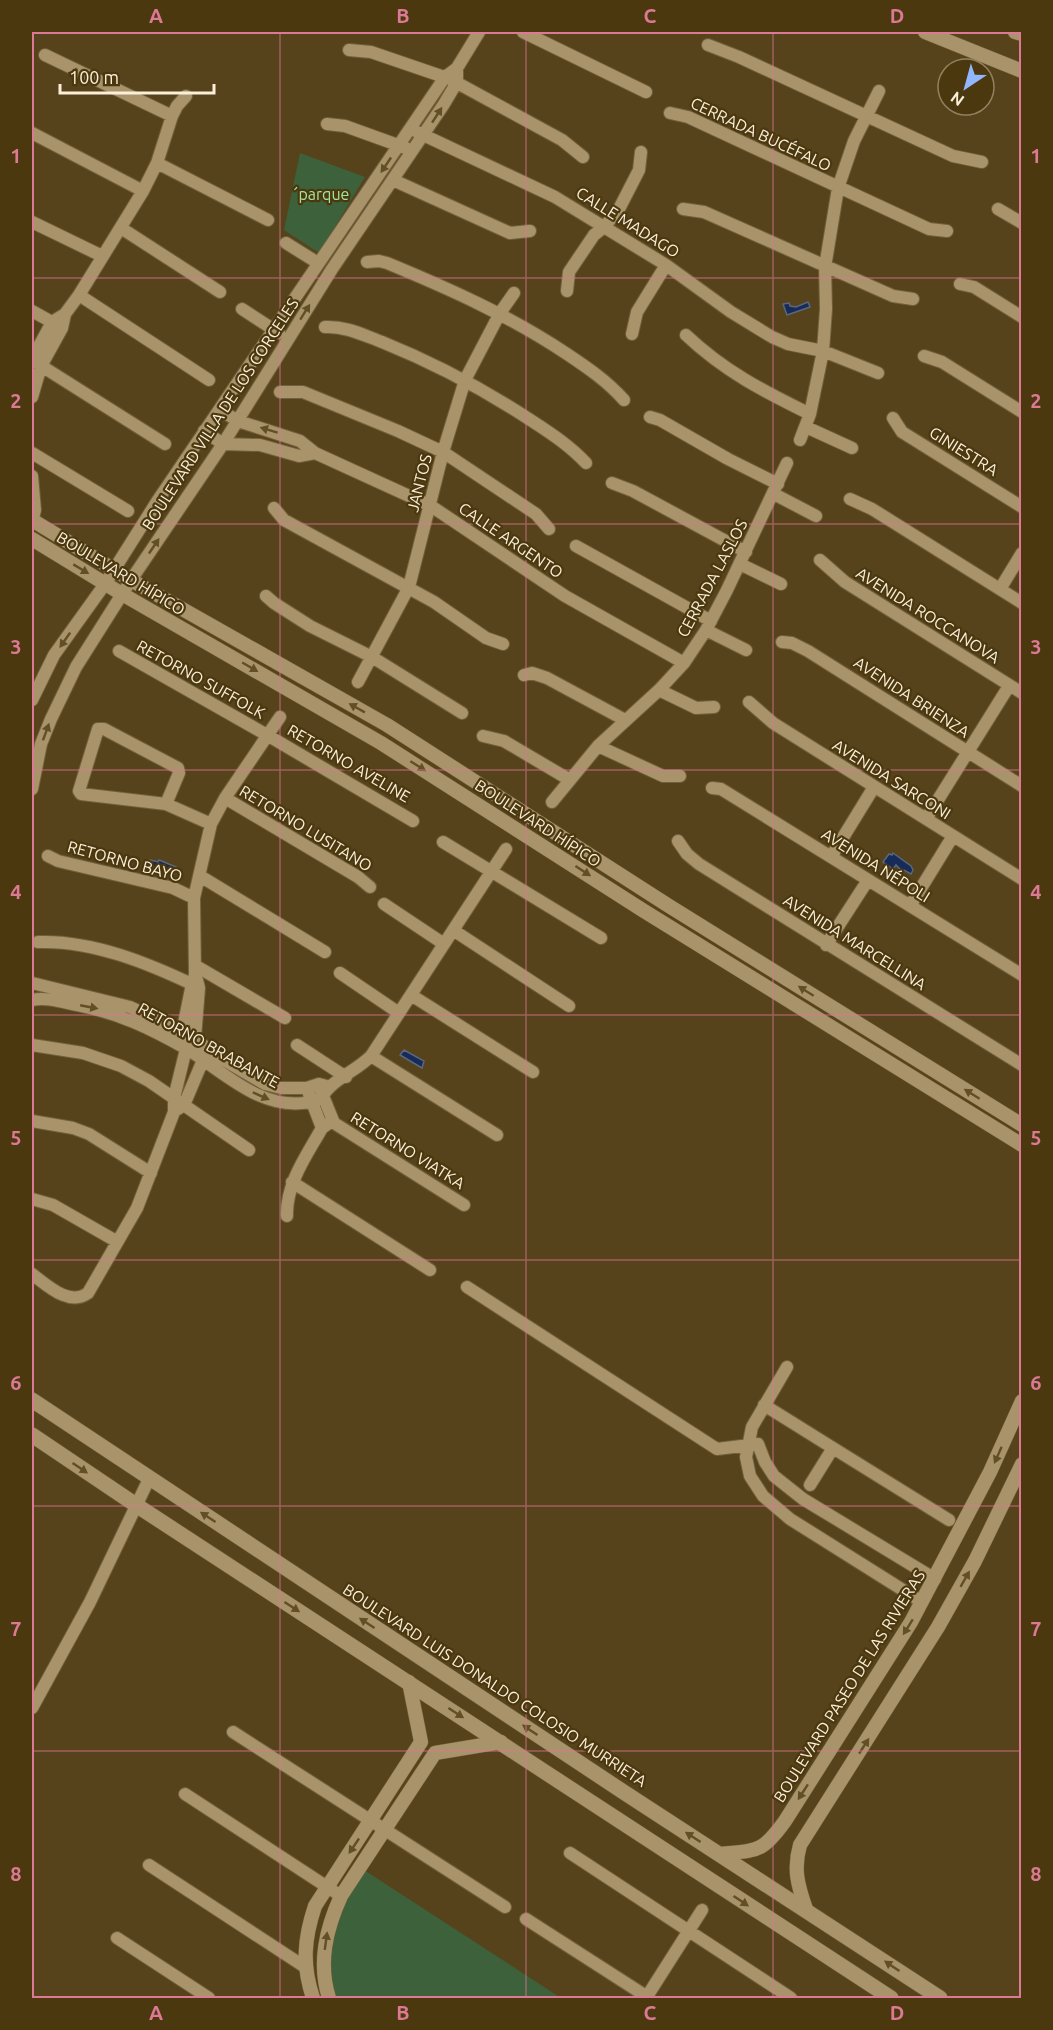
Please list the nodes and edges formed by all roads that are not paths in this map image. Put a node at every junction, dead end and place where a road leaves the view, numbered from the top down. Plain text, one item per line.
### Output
1 (479, 32) edge
2 (523, 32) edge
3 (926, 32) edge
4 (1015, 32) edge
5 (1022, 34) edge
6 (708, 45) dead end
7 (349, 50) dead end
8 (45, 55) dead end
9 (1022, 71) edge
10 (451, 80) junction
11 (879, 91) dead end
12 (646, 92) dead end
13 (186, 96) dead end
14 (670, 113) dead end
15 (866, 115) junction
16 (172, 116) junction
17 (327, 124) dead end
18 (411, 128) junction
19 (32, 133) edge
20 (423, 135) junction
21 (399, 145) junction
22 (412, 152) junction
23 (641, 152) dead end
24 (583, 157) dead end
25 (982, 162) dead end
26 (157, 163) junction
27 (393, 180) junction
28 (838, 188) junction
29 (143, 190) junction
30 (683, 209) dead end
31 (998, 209) dead end
32 (354, 210) junction
33 (366, 219) junction
34 (268, 220) dead end
35 (32, 222) edge
36 (1022, 223) edge
37 (605, 226) junction
38 (121, 228) junction
39 (530, 231) dead end
40 (947, 231) dead end
41 (286, 243) dead end
42 (102, 256) junction
43 (367, 262) dead end
44 (318, 263) junction
45 (666, 265) junction
46 (825, 267) junction
47 (960, 284) dead end
48 (567, 291) dead end
49 (220, 292) dead end
50 (514, 293) dead end
51 (79, 296) junction
52 (913, 299) dead end
53 (242, 309) dead end
54 (32, 311) edge
55 (500, 313) junction
56 (1022, 317) edge
57 (57, 325) junction
58 (325, 327) dead end
59 (274, 329) junction
60 (632, 334) dead end
61 (686, 335) dead end
62 (288, 339) junction
63 (823, 351) junction
64 (924, 356) dead end
65 (253, 361) junction
66 (35, 362) edge
67 (268, 371) junction
68 (878, 373) dead end
69 (209, 380) dead end
70 (465, 380) junction
71 (280, 392) dead end
72 (32, 397) edge
73 (624, 400) dead end
74 (220, 410) junction
75 (1022, 412) edge
76 (810, 414) junction
77 (650, 417) dead end
78 (893, 418) dead end
79 (238, 421) junction
80 (806, 427) junction
81 (204, 431) junction
82 (800, 440) dead end
83 (165, 444) dead end
84 (224, 444) junction
85 (852, 448) dead end
86 (443, 452) junction
87 (32, 453) edge
88 (315, 453) junction
89 (586, 463) dead end
90 (787, 463) dead end
91 (32, 478) edge
92 (612, 483) dead end
93 (776, 489) junction
94 (850, 499) dead end
95 (431, 506) junction
96 (1022, 507) edge
97 (274, 508) dead end
98 (128, 511) dead end
99 (816, 516) dead end
100 (32, 521) edge
101 (549, 529) dead end
102 (32, 539) edge
103 (576, 546) dead end
104 (1022, 553) edge
105 (743, 558) junction
106 (820, 560) dead end
107 (114, 570) junction
108 (131, 580) junction
109 (105, 584) junction
110 (781, 584) dead end
111 (409, 588) junction
112 (999, 589) junction
113 (122, 594) junction
114 (266, 596) dead end
115 (1022, 603) edge
116 (709, 626) junction
117 (782, 642) dead end
118 (503, 644) dead end
119 (746, 650) dead end
120 (119, 651) dead end
121 (372, 657) junction
122 (684, 663) junction
123 (524, 675) dead end
124 (358, 682) dead end
125 (1009, 686) junction
126 (659, 690) junction
127 (1022, 693) edge
128 (32, 700) edge
129 (749, 702) dead end
130 (714, 707) dead end
131 (462, 713) dead end
132 (280, 717) dead end
133 (625, 720) junction
134 (267, 735) junction
135 (483, 736) dead end
136 (598, 746) junction
137 (968, 753) junction
138 (680, 776) dead end
139 (570, 780) junction
140 (1022, 786) edge
141 (874, 787) junction
142 (32, 789) edge
143 (712, 789) dead end
144 (225, 798) junction
145 (552, 802) dead end
146 (166, 804) junction
147 (518, 810) junction
148 (926, 819) junction
149 (413, 821) dead end
150 (211, 824) junction
151 (509, 824) junction
152 (953, 836) junction
153 (678, 841) dead end
154 (442, 842) dead end
155 (506, 849) dead end
156 (48, 856) dead end
157 (831, 857) junction
158 (491, 870) junction
159 (200, 876) junction
160 (1022, 879) edge
161 (868, 880) junction
162 (370, 887) dead end
163 (194, 898) junction
164 (384, 904) dead end
165 (910, 906) junction
166 (453, 930) junction
167 (601, 938) dead end
168 (39, 942) dead end
169 (444, 944) junction
170 (826, 945) junction
171 (325, 952) dead end
172 (340, 973) dead end
173 (1022, 975) edge
174 (196, 978) junction
175 (32, 983) edge
176 (411, 995) junction
177 (32, 1000) edge
178 (569, 1006) dead end
179 (399, 1013) junction
180 (285, 1018) dead end
181 (182, 1033) junction
182 (195, 1038) junction
183 (32, 1045) edge
184 (297, 1045) dead end
185 (186, 1049) junction
186 (371, 1056) junction
187 (203, 1060) junction
188 (1022, 1065) edge
189 (533, 1072) dead end
190 (346, 1077) junction
191 (320, 1089) junction
192 (311, 1102) junction
193 (178, 1105) junction
194 (32, 1121) edge
195 (328, 1125) junction
196 (1022, 1125) edge
197 (497, 1135) dead end
198 (1022, 1145) edge
199 (249, 1150) dead end
200 (151, 1173) junction
201 (292, 1182) junction
202 (32, 1199) edge
203 (465, 1205) dead end
204 (287, 1216) dead end
205 (116, 1241) junction
206 (430, 1270) dead end
207 (32, 1274) edge
208 (467, 1287) dead end
209 (788, 1367) dead end
210 (32, 1400) edge
211 (1022, 1401) edge
212 (764, 1405) junction
213 (32, 1435) edge
214 (748, 1444) junction
215 (832, 1448) junction
216 (1022, 1464) edge
217 (149, 1479) junction
218 (810, 1485) dead end
219 (136, 1505) junction
220 (949, 1520) dead end
221 (935, 1578) junction
222 (922, 1602) junction
223 (409, 1682) junction
224 (32, 1708) edge
225 (233, 1732) dead end
226 (421, 1742) junction
227 (501, 1742) junction
228 (435, 1754) junction
229 (399, 1777) junction
230 (413, 1786) junction
231 (625, 1793) junction
232 (185, 1794) dead end
233 (611, 1814) junction
234 (371, 1821) junction
235 (384, 1829) junction
236 (570, 1853) dead end
237 (720, 1854) junction
238 (149, 1865) dead end
239 (326, 1887) junction
240 (341, 1896) junction
241 (505, 1907) dead end
242 (806, 1909) junction
243 (702, 1910) dead end
244 (526, 1919) dead end
245 (689, 1931) junction
246 (117, 1938) dead end
247 (305, 1967) junction
248 (209, 1998) edge
249 (313, 1998) edge
250 (329, 1998) edge
251 (647, 1998) edge
252 (791, 1998) edge
253 (891, 1998) edge
254 (940, 1998) edge

1 - 10 street, BOULEVARD VILLA DE LOS CORCELES
2 - 12 street
3 - 9 street
4 - 5 street
6 - 15 street
7 - 10 street
8 - 16 street
10 - 18 street, BOULEVARD VILLA DE LOS CORCELES
20 -> 10 street, BOULEVARD VILLA DE LOS CORCELES
10 - 24 street
11 - 15 street
13 - 16 street
14 - 28 street, CERRADA BUCÉFALO
15 - 25 street
15 - 28 street
16 - 26 street
17 - 21 street
18 - 20 street, CALLE MADAGO
18 - 21 street, BOULEVARD VILLA DE LOS CORCELES
19 - 29 street
20 - 22 street, BOULEVARD VILLA DE LOS CORCELES
20 - 37 street, CALLE MADAGO
21 - 22 street
21 -> 32 street, BOULEVARD VILLA DE LOS CORCELES
22 - 27 street, BOULEVARD VILLA DE LOS CORCELES
23 - 37 street
26 - 29 street
26 - 34 street
27 - 33 street, BOULEVARD VILLA DE LOS CORCELES
27 - 39 street
28 - 40 street, CERRADA BUCÉFALO
28 - 46 street
29 - 38 street
30 - 46 street
31 - 36 street
32 - 33 street
32 - 44 street, BOULEVARD VILLA DE LOS CORCELES
62 -> 33 street, BOULEVARD VILLA DE LOS CORCELES
35 - 42 street
37 - 45 street, CALLE MADAGO
37 - 48 street
38 - 42 street
38 - 49 street
41 - 44 street
42 - 51 street
43 - 55 street
44 - 59 street, BOULEVARD VILLA DE LOS CORCELES
45 - 60 street
45 - 63 street, CALLE MADAGO
46 - 52 street
46 - 63 street
47 - 56 street
50 - 55 street, JANTOS
51 - 57 street
51 - 69 street
53 - 59 street
54 - 57 street
55 - 70 street, JANTOS
55 - 73 street
57 - 66 street
58 - 70 street
59 - 62 street
59 - 65 street, BOULEVARD VILLA DE LOS CORCELES
61 - 76 street
62 - 67 street, BOULEVARD VILLA DE LOS CORCELES
63 - 68 street, CALLE MADAGO
63 - 76 street
64 - 75 street
65 - 67 street
65 - 74 street, BOULEVARD VILLA DE LOS CORCELES
66 - 72 street
66 - 83 street
67 - 79 street, BOULEVARD VILLA DE LOS CORCELES
70 - 86 street, JANTOS
70 - 89 street
71 - 86 street
74 - 79 street, CALLE ARGENTO
74 - 81 street, BOULEVARD VILLA DE LOS CORCELES
76 - 80 street
77 - 93 street
78 - 96 street, GINIESTRA
79 - 84 street, BOULEVARD VILLA DE LOS CORCELES
88 -> 79 street, CALLE ARGENTO
80 - 82 street
80 - 85 street
81 - 84 street
81 - 107 street, BOULEVARD VILLA DE LOS CORCELES
84 - 88 street, CALLE ARGENTO
108 -> 84 street, BOULEVARD VILLA DE LOS CORCELES
86 - 95 street, JANTOS
86 - 101 street
87 - 98 street
88 - 95 street, CALLE ARGENTO
90 - 93 street, CERRADA LASLOS
91 - 100 street
92 - 105 street
93 - 99 street
93 - 105 street, CERRADA LASLOS
94 - 112 street
95 - 111 street, JANTOS
95 - 122 street, CALLE ARGENTO
97 - 111 street
100 - 107 street, BOULEVARD HÍPICO
102 -> 109 street, BOULEVARD HÍPICO
103 - 116 street
104 - 112 street
105 - 110 street
105 - 116 street, CERRADA LASLOS
106 - 125 street, AVENIDA ROCCANOVA
107 - 108 street, BOULEVARD HÍPICO
107 - 109 street, BOULEVARD VILLA DE LOS CORCELES
108 - 113 street, BOULEVARD VILLA DE LOS CORCELES
147 -> 108 street, BOULEVARD HÍPICO
109 - 113 street, BOULEVARD HÍPICO
109 -> 128 street, BOULEVARD VILLA DE LOS CORCELES
111 - 118 street
111 - 121 street, JANTOS
112 - 115 street
142 -> 113 street, BOULEVARD VILLA DE LOS CORCELES
113 -> 151 street, BOULEVARD HÍPICO
114 - 121 street
116 - 119 street
116 - 122 street, CERRADA LASLOS
117 - 137 street, AVENIDA BRIENZA
120 - 134 street, RETORNO SUFFOLK
121 - 124 street, JANTOS
121 - 131 street
122 - 126 street, CERRADA LASLOS
123 - 133 street
125 - 127 street, AVENIDA ROCCANOVA
125 - 137 street
126 - 130 street
126 - 133 street, CERRADA LASLOS
129 - 141 street, AVENIDA SARCONI
132 - 134 street
133 - 136 street, CERRADA LASLOS
134 - 144 street
134 - 149 street, RETORNO AVELINE
135 - 139 street
136 - 138 street
136 - 139 street, CERRADA LASLOS
137 - 140 street, AVENIDA BRIENZA
137 - 148 street
139 - 145 street, CERRADA LASLOS
141 - 148 street, AVENIDA SARCONI
141 - 157 street
143 - 157 street, AVENIDA NÉPOLI
144 - 150 street
144 - 162 street, RETORNO LUSITANO
146 - 146 street
146 - 150 street
147 - 151 street
196 -> 147 street, BOULEVARD HÍPICO
148 - 152 street, AVENIDA SARCONI
150 - 159 street
151 -> 198 street, BOULEVARD HÍPICO
152 - 160 street, AVENIDA SARCONI
152 - 165 street
153 - 170 street, AVENIDA MARCELLINA
154 - 158 street
155 - 158 street
156 - 163 street, RETORNO BAYO
157 - 161 street, AVENIDA NÉPOLI
158 - 166 street
158 - 167 street
159 - 163 street
159 - 171 street
161 - 165 street, AVENIDA NÉPOLI
161 - 170 street
163 - 174 street
164 - 169 street
165 - 173 street, AVENIDA NÉPOLI
166 - 169 street
166 - 178 street
168 - 174 street
169 - 176 street
170 - 188 street, AVENIDA MARCELLINA
172 - 179 street
174 - 180 street
174 - 181 street
174 - 182 street
175 - 181 street, RETORNO BRABANTE
176 - 179 street
176 - 189 street
177 -> 185 street, RETORNO BRABANTE
179 - 186 street
181 - 182 street, RETORNO BRABANTE
181 - 185 street
182 - 187 street
182 - 191 street, RETORNO BRABANTE
183 - 193 street
184 - 190 street
185 - 187 street, RETORNO BRABANTE
185 - 193 street
186 - 190 street
186 - 197 street
187 -> 192 street, RETORNO BRABANTE
187 - 193 street
190 - 191 street
191 - 192 street
191 - 195 street
192 - 195 street
193 - 199 street
193 - 200 street
194 - 200 street
195 - 201 street
195 - 203 street, RETORNO VIATKA
200 - 205 street
201 - 204 street
201 - 206 street
202 - 205 street
205 - 207 street
208 - 214 street
209 - 212 street
210 - 217 main road, BOULEVARD LUIS DONALDO COLOSIO MURRIETA
211 -> 221 street, BOULEVARD PASEO DE LAS RIVIERAS
212 - 214 street
212 - 215 street
213 -> 219 main road
214 - 221 street
214 - 222 street
215 - 218 street
215 - 220 street
242 -> 216 street
217 - 219 street
231 -> 217 main road, BOULEVARD LUIS DONALDO COLOSIO MURRIETA
219 -> 223 main road
219 - 224 street
221 - 222 street, BOULEVARD PASEO DE LAS RIVIERAS
222 -> 237 street, BOULEVARD PASEO DE LAS RIVIERAS
223 - 226 street
223 -> 227 main road
225 - 234 street
226 - 228 street
226 - 229 street
227 - 228 street
227 - 233 main road
228 - 230 street
229 - 230 street
229 - 234 street
230 - 235 street
231 - 233 main road
237 -> 231 main road, BOULEVARD LUIS DONALDO COLOSIO MURRIETA
232 - 239 street
233 -> 253 main road
234 - 235 street
234 -> 239 street
235 - 240 street
235 - 241 street
236 - 245 street
237 - 242 main road, BOULEVARD LUIS DONALDO COLOSIO MURRIETA
238 - 247 street
239 - 240 street
239 - 247 street
250 -> 240 street
254 -> 242 main road, BOULEVARD LUIS DONALDO COLOSIO MURRIETA
243 - 245 street
244 - 251 street
245 - 251 street
245 - 252 street
246 - 248 street
247 - 249 street

